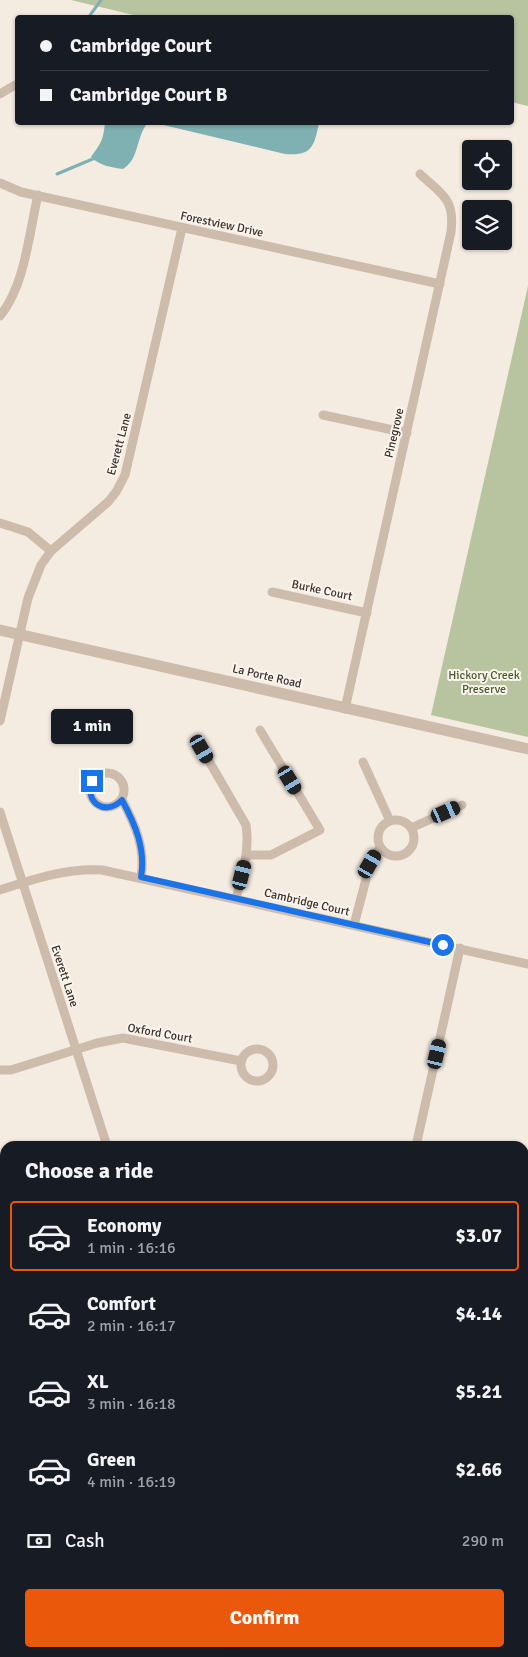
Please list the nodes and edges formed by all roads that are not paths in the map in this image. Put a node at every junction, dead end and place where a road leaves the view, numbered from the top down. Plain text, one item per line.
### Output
1 (15, 86) edge
2 (0, 94) edge
3 (420, 174) dead end
4 (0, 183) edge
5 (38, 196) junction
6 (182, 228) junction
7 (440, 284) junction
8 (0, 316) edge
9 (323, 415) dead end
10 (407, 433) junction
11 (0, 523) edge
12 (51, 551) junction
13 (272, 592) dead end
14 (367, 613) junction
15 (0, 630) edge
16 (20, 634) junction
17 (345, 708) junction
18 (0, 721) edge
19 (260, 730) dead end
20 (202, 749) dead end
21 (528, 749) edge
22 (364, 762) dead end
23 (122, 800) dead end
24 (462, 805) dead end
25 (0, 812) edge
26 (390, 821) junction
27 (411, 828) junction
28 (380, 847) junction
29 (247, 855) junction
30 (141, 877) junction
31 (22, 883) junction
32 (0, 890) edge
33 (236, 898) junction
34 (354, 925) junction
35 (460, 948) junction
36 (528, 964) edge
37 (76, 1050) junction
38 (241, 1061) dead end
39 (0, 1070) edge
40 (105, 1141) edge
41 (417, 1141) edge

1 - 2 street
3 - 7 street, Pinegrove
4 - 5 street, Forestview Drive
5 - 6 street, Forestview Drive
5 - 8 street
6 - 7 street, Forestview Drive
6 - 12 street, Everett Lane
7 - 10 street, Pinegrove
9 - 10 street
10 - 14 street, Pinegrove
11 - 12 street
12 - 16 street, Everett Lane
13 - 14 street, Burke Court
14 - 17 street, Pinegrove
15 - 16 street, La Porte Road
16 - 17 street, La Porte Road
16 - 18 street, Everett Lane
17 - 21 street, La Porte Road
19 - 29 street
20 - 29 street
22 - 26 street
23 - 30 street
24 - 27 street
25 - 31 street, Everett Lane
26 - 27 street
26 - 28 street
27 - 28 street
28 - 34 street
29 - 33 street
30 - 31 street, Cambridge Court
30 - 33 street, Cambridge Court
31 - 32 street, Cambridge Court
31 - 37 street, Everett Lane
33 - 34 street, Cambridge Court
34 - 35 street, Cambridge Court
35 - 36 street, Cambridge Court
35 - 41 street
37 - 38 street, Oxford Court
37 - 39 street, Oxford Court
37 - 40 street, Everett Lane

